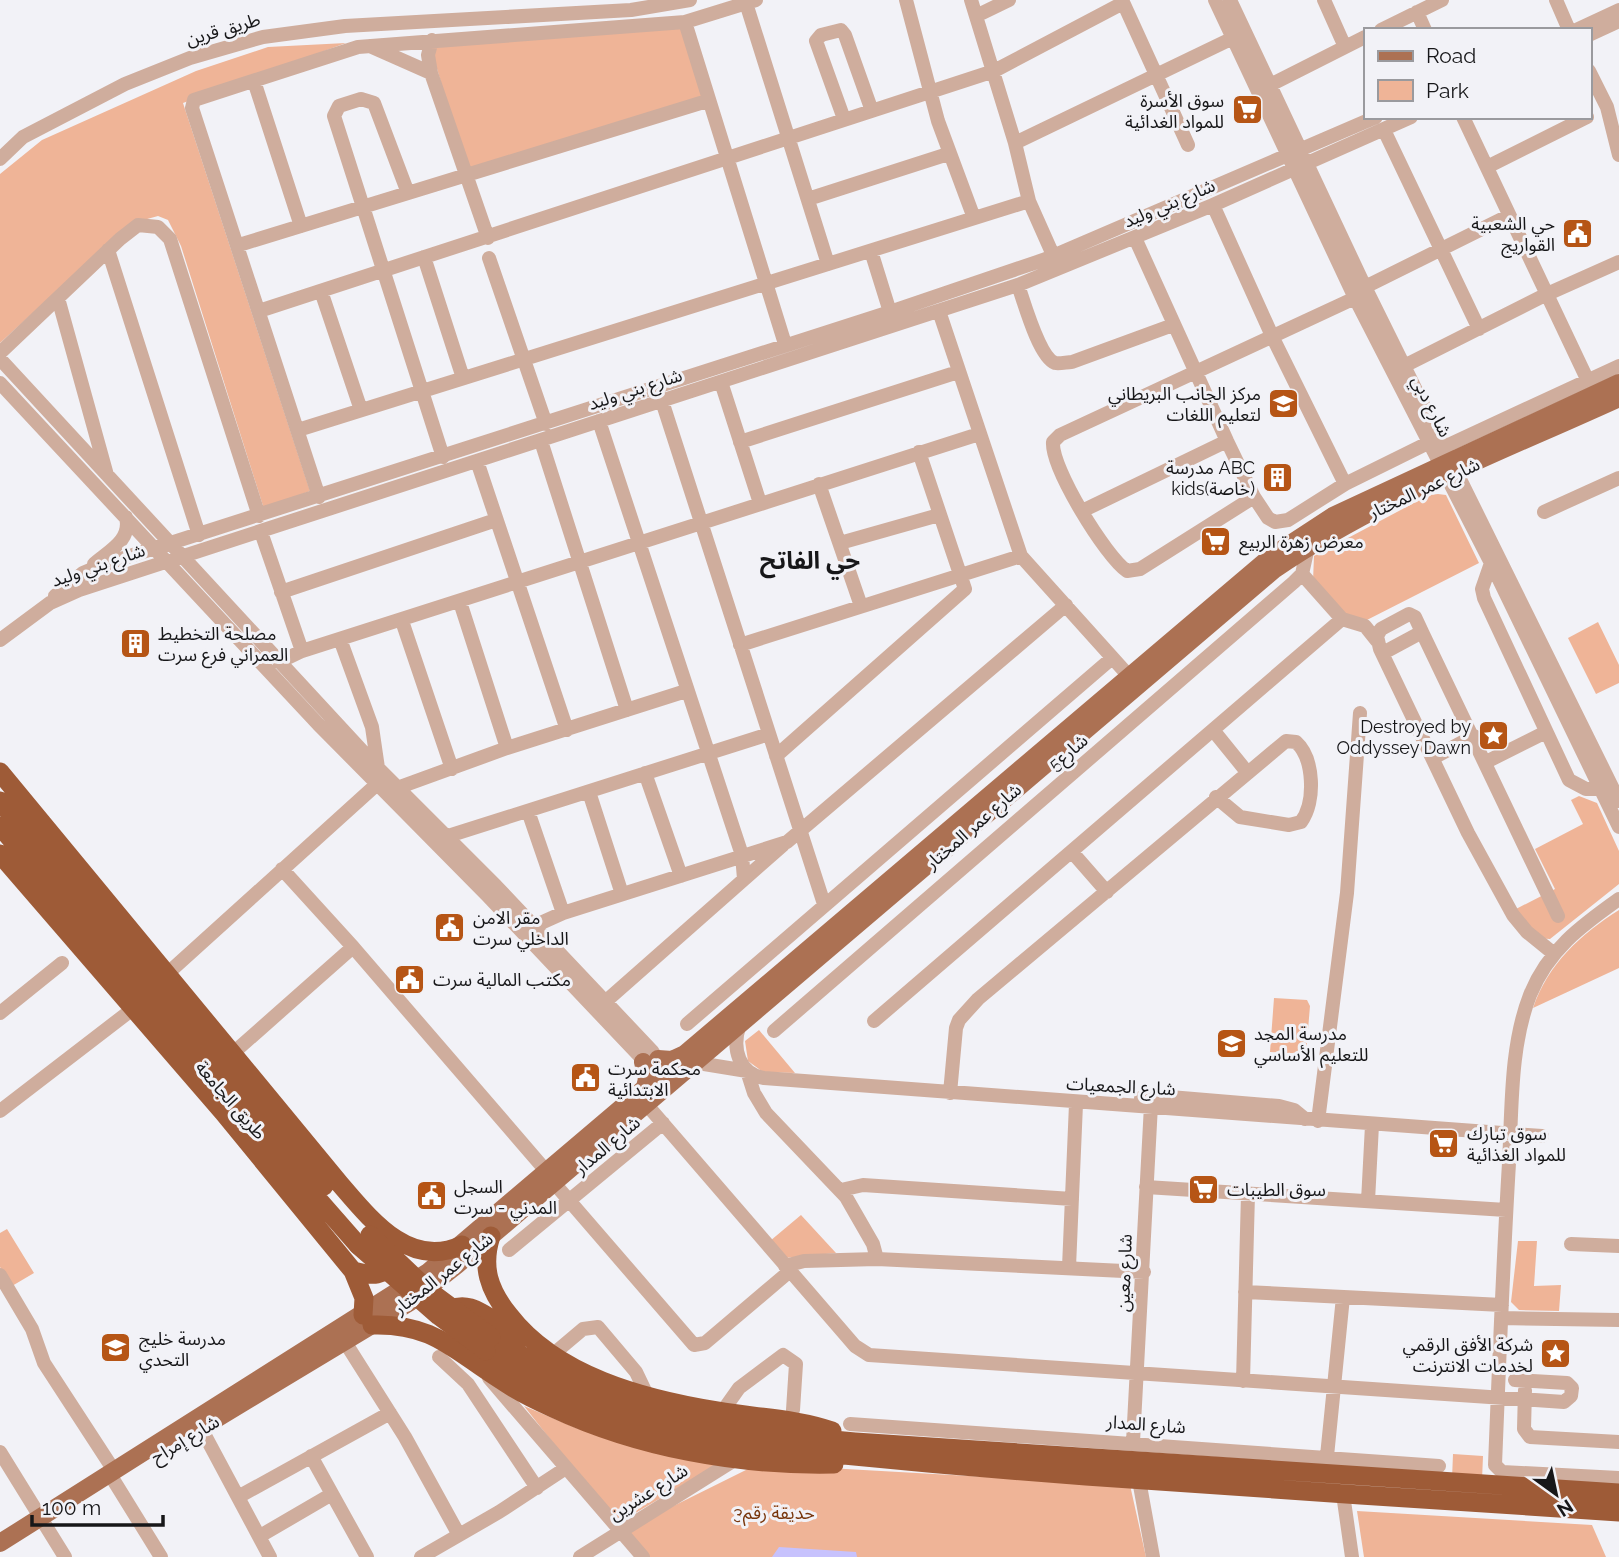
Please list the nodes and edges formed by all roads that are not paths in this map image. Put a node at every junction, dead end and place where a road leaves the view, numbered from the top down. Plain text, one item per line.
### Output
1 (690, 0) edge
2 (906, 0) edge
3 (971, 0) edge
4 (1009, 0) edge
5 (1214, 0) edge
6 (1230, 0) edge
7 (1324, 0) edge
8 (1442, 0) edge
9 (1556, 0) edge
10 (1122, 1) edge
11 (751, 2) edge
12 (1619, 10) edge
13 (1418, 12) junction
14 (976, 16) junction
15 (685, 22) junction
16 (1619, 22) edge
17 (1385, 28) edge
18 (1424, 28) edge
19 (1568, 28) edge
20 (1580, 28) edge
21 (1591, 34) edge
22 (1233, 38) junction
23 (1364, 38) edge
24 (432, 40) junction
25 (369, 45) junction
26 (1345, 47) junction
27 (994, 71) junction
28 (431, 73) junction
29 (1157, 74) junction
30 (1591, 74) edge
31 (254, 81) junction
32 (1270, 85) junction
33 (930, 91) junction
34 (707, 101) junction
35 (1613, 104) edge
36 (872, 111) junction
37 (1591, 115) edge
38 (844, 119) junction
39 (1400, 119) edge
40 (1464, 119) edge
41 (1584, 119) edge
42 (1380, 123) edge
43 (788, 139) junction
44 (1015, 143) junction
45 (1188, 145) dead end
46 (948, 154) junction
47 (1619, 155) edge
48 (0, 159) edge
49 (726, 159) junction
50 (1298, 161) junction
51 (1487, 167) junction
52 (467, 175) junction
53 (408, 193) junction
54 (808, 199) junction
55 (1029, 201) junction
56 (1213, 205) junction
57 (365, 207) junction
58 (1508, 216) junction
59 (974, 218) junction
60 (302, 226) junction
61 (488, 238) junction
62 (1135, 238) junction
63 (239, 245) junction
64 (108, 250) junction
65 (1442, 250) junction
66 (871, 251) junction
67 (1054, 255) junction
68 (424, 257) junction
69 (489, 258) dead end
70 (1619, 262) edge
71 (828, 264) junction
72 (383, 269) junction
73 (1059, 270) junction
74 (765, 284) junction
75 (1018, 285) junction
76 (321, 291) junction
77 (1360, 292) junction
78 (1545, 295) junction
79 (58, 298) junction
80 (259, 311) junction
81 (939, 311) junction
82 (890, 312) junction
83 (1173, 325) junction
84 (1479, 329) junction
85 (1273, 338) junction
86 (785, 344) junction
87 (0, 353) edge
88 (0, 359) edge
89 (524, 359) junction
90 (1404, 366) junction
91 (1619, 366) edge
92 (958, 372) junction
93 (1198, 374) junction
94 (463, 378) junction
95 (1588, 381) junction
96 (721, 382) junction
97 (0, 383) edge
98 (1619, 383) edge
99 (423, 391) junction
100 (1619, 398) edge
101 (662, 401) junction
102 (361, 410) junction
103 (599, 421) junction
104 (546, 424) junction
105 (298, 430) junction
106 (979, 434) junction
107 (541, 441) junction
108 (1227, 441) junction
109 (740, 442) junction
110 (1428, 443) junction
111 (919, 452) junction
112 (443, 457) junction
113 (477, 461) junction
114 (1449, 464) junction
115 (1619, 478) edge
116 (109, 480) junction
117 (819, 484) junction
118 (1345, 484) junction
119 (319, 497) junction
120 (1254, 497) junction
121 (760, 503) junction
122 (1082, 511) junction
123 (1544, 512) dead end
124 (939, 515) junction
125 (259, 516) junction
126 (126, 517) junction
127 (496, 520) junction
128 (701, 522) junction
129 (261, 531) junction
130 (199, 535) junction
131 (640, 542) junction
132 (840, 543) junction
133 (170, 545) junction
134 (1308, 547) junction
135 (154, 549) junction
136 (1021, 556) junction
137 (181, 558) junction
138 (166, 562) junction
139 (580, 562) junction
140 (1491, 563) junction
141 (83, 573) junction
142 (1303, 574) junction
143 (959, 575) junction
144 (519, 582) junction
145 (281, 593) junction
146 (460, 602) junction
147 (50, 603) junction
148 (1066, 605) junction
149 (861, 606) junction
150 (1342, 619) junction
151 (402, 621) junction
152 (1422, 632) junction
153 (340, 639) junction
154 (0, 640) edge
155 (740, 645) junction
156 (1380, 647) junction
157 (302, 651) junction
158 (1111, 659) junction
159 (279, 662) junction
160 (1128, 675) junction
161 (686, 691) junction
162 (627, 710) junction
163 (1360, 713) dead end
164 (323, 720) junction
165 (567, 730) junction
166 (1213, 730) junction
167 (1546, 732) junction
168 (768, 734) junction
169 (1474, 736) junction
170 (507, 748) junction
171 (709, 753) junction
172 (776, 756) junction
173 (1433, 758) junction
174 (1486, 762) junction
175 (378, 768) junction
176 (453, 769) junction
177 (0, 772) edge
178 (1247, 772) junction
179 (645, 773) junction
180 (376, 785) junction
181 (1610, 786) edge
182 (397, 788) junction
183 (589, 792) junction
184 (1216, 797) junction
185 (0, 802) edge
186 (1619, 802) edge
187 (528, 811) junction
188 (0, 826) edge
189 (1619, 827) edge
190 (801, 830) junction
191 (446, 837) junction
192 (787, 842) junction
193 (1072, 852) junction
194 (0, 854) edge
195 (742, 855) junction
196 (282, 869) junction
197 (681, 876) junction
198 (744, 879) junction
199 (492, 891) junction
200 (1107, 892) junction
201 (622, 894) junction
202 (1619, 900) edge
203 (824, 904) junction
204 (564, 913) junction
205 (1558, 916) dead end
206 (534, 926) junction
207 (855, 927) junction
208 (874, 946) junction
209 (353, 947) junction
210 (1553, 953) junction
211 (62, 963) dead end
212 (167, 974) junction
213 (605, 1002) junction
214 (142, 1005) junction
215 (0, 1013) edge
216 (874, 1021) dead end
217 (687, 1024) dead end
218 (738, 1027) junction
219 (774, 1031) dead end
220 (232, 1054) junction
221 (693, 1058) junction
222 (660, 1069) junction
223 (747, 1071) junction
224 (950, 1093) junction
225 (645, 1098) junction
226 (1076, 1104) junction
227 (1126, 1105) junction
228 (1151, 1105) junction
229 (0, 1111) edge
230 (1312, 1121) junction
231 (663, 1123) junction
232 (1372, 1125) junction
233 (1510, 1134) junction
234 (1542, 1136) dead end
235 (550, 1178) junction
236 (1146, 1187) junction
237 (841, 1190) junction
238 (1248, 1194) junction
239 (1072, 1199) junction
240 (1368, 1201) junction
241 (569, 1202) junction
242 (1506, 1210) junction
243 (491, 1236) junction
244 (391, 1238) junction
245 (364, 1240) junction
246 (1571, 1244) dead end
247 (462, 1245) junction
248 (1619, 1246) edge
249 (509, 1250) dead end
250 (877, 1259) junction
251 (1069, 1267) junction
252 (788, 1268) junction
253 (353, 1271) junction
254 (1144, 1272) junction
255 (0, 1275) edge
256 (1245, 1292) junction
257 (1343, 1297) junction
258 (1502, 1312) junction
259 (367, 1320) junction
260 (1619, 1320) edge
261 (439, 1336) junction
262 (530, 1339) junction
263 (345, 1342) junction
264 (487, 1352) junction
265 (551, 1356) junction
266 (439, 1357) dead end
267 (1138, 1374) junction
268 (1242, 1381) junction
269 (1336, 1387) junction
270 (647, 1395) junction
271 (1498, 1398) junction
272 (1525, 1399) junction
273 (793, 1410) dead end
274 (722, 1412) junction
275 (390, 1413) junction
276 (201, 1428) junction
277 (852, 1433) junction
278 (1133, 1442) junction
279 (1619, 1442) edge
280 (0, 1452) edge
281 (311, 1457) junction
282 (1327, 1457) junction
283 (873, 1458) junction
284 (736, 1459) junction
285 (1439, 1466) dead end
286 (566, 1468) junction
287 (114, 1475) junction
288 (1619, 1478) edge
289 (1139, 1480) junction
290 (537, 1488) junction
291 (1619, 1493) edge
292 (332, 1494) junction
293 (1343, 1494) junction
294 (238, 1497) junction
295 (1619, 1512) edge
296 (43, 1522) junction
297 (621, 1532) junction
298 (459, 1535) junction
299 (260, 1536) junction
300 (0, 1543) edge
301 (0, 1557) edge
302 (65, 1557) edge
303 (161, 1557) edge
304 (271, 1557) edge
305 (367, 1557) edge
306 (421, 1557) edge
307 (580, 1557) edge
308 (643, 1557) edge
309 (1153, 1557) edge
310 (1352, 1557) edge

1 - 48 street, طريق قرين
2 - 33 street
3 - 14 street
4 - 14 street
5 - 22 street, شارع دبي
6 - 32 street, شارع دبي
7 - 26 street
8 - 13 street
9 - 19 street
10 - 27 street
10 - 29 street
11 - 15 street
11 - 43 street
12 - 20 street
13 - 17 street
13 - 18 street
14 - 27 street
15 - 24 street
15 - 34 street
16 - 21 street
22 - 29 street
22 - 50 street, شارع دبي
23 - 26 street
24 - 25 street
24 - 28 street
25 - 28 street
25 - 31 street
26 - 32 street
27 - 33 street
27 - 44 street
28 - 52 street
29 - 44 street
29 - 45 street
30 - 35 street
31 - 60 street
31 - 63 street
32 - 50 street, شارع دبي
33 - 36 street
33 - 46 street
34 - 49 street
34 - 52 street
35 - 37 street
35 - 47 street
36 - 38 street
36 - 38 street
38 - 43 street
39 - 42 street, شارع بني وليد
40 - 51 street
41 - 51 street
42 - 50 street, شارع بني وليد
42 - 65 street
43 - 49 street
43 - 54 street
44 - 55 street
46 - 54 street
46 - 59 street
49 - 61 street
49 - 74 street
50 - 56 street, شارع بني وليد
50 - 67 street, شارع بني وليد
50 - 77 street, شارع دبي
51 - 58 street
52 - 53 street
52 - 61 street
53 - 57 street
53 - 57 street
54 - 71 street
55 - 59 street
55 - 67 street
56 - 62 street, شارع بني وليد
56 - 85 street
57 - 60 street
57 - 72 street
58 - 65 street
58 - 78 street
59 - 66 street
60 - 63 street
61 - 68 street
62 - 73 street, شارع بني وليد
62 - 83 street
63 - 80 street
64 - 79 street
64 - 125 street
64 - 130 street
65 - 77 street
65 - 84 street
66 - 71 street
66 - 82 street
67 - 73 street
67 - 82 street, شارع بني وليد
68 - 72 street
68 - 94 street
69 - 89 street
70 - 78 street
71 - 74 street
72 - 76 street
72 - 99 street
73 - 75 street, شارع بني وليد
74 - 86 street
74 - 89 street
75 - 81 street, شارع بني وليد
75 - 83 street
76 - 80 street
76 - 102 street
77 - 85 street
77 - 90 street, شارع دبي
77 - 110 street, شارع دبي
78 - 84 street
78 - 95 street
79 - 87 street
79 - 116 street
80 - 105 street
81 - 92 street
81 - 96 street, شارع بني وليد
82 - 86 street, شارع بني وليد
83 - 93 street
84 - 90 street
85 - 93 street
85 - 118 street
86 - 104 street, شارع بني وليد
88 - 116 street
89 - 94 street
89 - 104 street
90 - 114 street, شارع دبي
91 - 95 street
92 - 106 street
92 - 109 street
93 - 108 street
93 - 122 street
94 - 99 street
95 - 114 street
96 - 101 street, شارع بني وليد
96 - 109 street
97 - 126 street
98 - 114 main road
99 - 102 street
99 - 112 street
100 - 114 main road, شارع عمر المختار
101 - 103 street, شارع بني وليد
101 - 128 street
102 - 105 street
103 - 107 street, شارع بني وليد
103 - 131 street
104 - 112 street, شارع بني وليد
105 - 119 street
106 - 111 street
106 - 136 street
107 - 113 street, شارع بني وليد
107 - 139 street
108 - 120 street
108 - 122 street
109 - 121 street
110 - 114 street, شارع دبي
110 - 118 street
111 - 117 street
111 - 124 street
112 - 119 street, شارع بني وليد
113 - 127 street
113 - 129 street, شارع بني وليد
114 - 134 main road, شارع عمر المختار
114 - 140 street, شارع دبي
114 - 160 main road
114 - 181 street, شارع دبي
115 - 123 street
116 - 133 street
117 - 121 street
117 - 132 street
118 - 120 street
119 - 125 street, شارع بني وليد
120 - 122 street
121 - 128 street
124 - 132 street
124 - 143 street
125 - 130 street, شارع بني وليد
126 - 135 street
126 - 141 street
127 - 144 street
127 - 145 street
128 - 131 street
128 - 155 street
129 - 137 street, شارع بني وليد
129 - 145 street
130 - 133 street, شارع بني وليد
131 - 139 street
131 - 161 street
132 - 149 street
133 - 135 street, شارع بني وليد
133 - 137 street
134 - 142 street
134 - 207 main road, شارع عمر المختار
135 - 138 street
135 - 141 street, شارع بني وليد
136 - 143 street
136 - 148 street
137 - 138 street, شارع بني وليد
137 - 159 street
138 - 147 street, شارع بني وليد
138 - 164 street
139 - 144 street
139 - 162 street
140 - 167 street
140 - 181 street, شارع دبي
141 - 147 street, شارع بني وليد
142 - 150 street
142 - 208 street, شارع5
143 - 149 street
143 - 172 street
144 - 146 street
144 - 165 street
145 - 157 street
146 - 151 street
146 - 170 street
147 - 154 street
148 - 158 street
148 - 190 street
149 - 155 street
150 - 156 street
150 - 166 street
151 - 153 street
151 - 176 street
152 - 156 street
152 - 156 street
152 - 169 street
153 - 157 street
153 - 175 street
155 - 168 street
156 - 173 street
157 - 159 street
158 - 160 street
158 - 203 street
159 - 164 street
160 - 221 main road
161 - 162 street
161 - 171 street
162 - 165 street
163 - 230 street
164 - 175 street
164 - 180 street
165 - 170 street
166 - 178 street
166 - 193 street
167 - 174 street
167 - 181 street
168 - 171 street
168 - 172 street
169 - 173 street
169 - 174 street
170 - 176 street
171 - 179 street
171 - 195 street
172 - 190 street
173 - 210 street
174 - 205 street
175 - 182 street
176 - 182 street
177 - 212 highway
178 - 184 street
178 - 184 street
179 - 183 street
179 - 197 street
180 - 196 street
180 - 199 street
181 - 186 street, شارع دبي
181 - 189 street, شارع دبي
182 - 191 street
183 - 187 street
183 - 201 street
184 - 200 street
185 - 245 highway
187 - 191 street
187 - 204 street
188 - 214 highway, طريق الجامعة
190 - 192 street
190 - 203 street
191 - 199 street
192 - 195 street
192 - 198 street
193 - 200 street
193 - 216 street
194 - 214 highway
195 - 197 street
195 - 198 street
196 - 209 street
196 - 212 street
197 - 201 street
198 - 213 street
199 - 206 street
199 - 222 street
200 - 224 street
201 - 204 street
202 - 210 street
203 - 217 street
204 - 206 street
206 - 213 street
207 - 208 street
207 - 218 main road, شارع عمر المختار
208 - 219 street, شارع5
209 - 220 street
209 - 235 street
210 - 233 street
211 - 215 street
212 - 220 highway
213 - 222 street
214 - 229 street
214 - 245 highway, طريق الجامعة
214 - 253 highway
218 - 221 main road, شارع عمر المختار
218 - 223 street
220 - 244 highway
221 - 222 main road, شارع عمر المختار
221 - 222 main road
221 - 223 street, شارع الجمعيات
222 - 225 main road, شارع عمر المختار
222 - 225 main road
223 - 224 street, شارع الجمعيات
223 - 237 street
224 - 226 street, شارع الجمعيات
225 - 231 street
225 - 235 main road, شارع عمر المختار
226 - 227 street, شارع الجمعيات
226 - 239 street
227 - 228 street, شارع الجمعيات
227 - 230 street
228 - 230 street, شارع الجمعيات
228 - 236 street, شارع معين
230 - 232 street, شارع الجمعيات
231 - 241 street, شارع المدار
231 - 252 street
232 - 233 street, شارع الجمعيات
232 - 240 street
233 - 234 street, شارع الجمعيات
233 - 242 street
235 - 241 street
235 - 243 main road, شارع عمر المختار
235 - 247 main road, شارع عمر المختار
236 - 238 street
236 - 254 street, شارع معين
237 - 239 street
237 - 250 street
238 - 240 street
238 - 256 street
239 - 251 street
240 - 242 street
241 - 249 street, شارع المدار
241 - 252 street
242 - 258 street
243 - 259 main road, شارع عمر المختار
243 - 262 highway
244 - 247 highway
244 - 253 highway
245 - 264 highway, bridge
246 - 248 street
247 - 259 main road, شارع عمر المختار
250 - 251 street
250 - 252 street
251 - 254 street
252 - 267 street
253 - 259 highway
254 - 267 street, شارع معين
255 - 287 street
256 - 257 street
256 - 268 street
257 - 258 street
257 - 269 street
258 - 260 street
258 - 271 street
259 - 261 highway
259 - 263 main road, شارع إمراح
259 - 287 main road, شارع إمراح
261 - 262 highway
261 - 264 highway
262 - 265 highway
263 - 275 street
263 - 276 main road, شارع إمراح
264 - 277 highway
264 - 283 highway
264 - 284 highway
264 - 286 street
265 - 270 highway
265 - 270 street
266 - 290 street
267 - 268 street
267 - 278 street, شارع معين
268 - 269 street
269 - 271 street
269 - 282 street
270 - 274 highway
271 - 272 street
271 - 288 street
272 - 272 street
272 - 279 street
273 - 274 street
274 - 277 highway
275 - 281 street
275 - 298 street
276 - 287 main road, شارع إمراح
276 - 294 street
277 - 278 street, شارع المدار
277 - 291 highway
278 - 282 street, شارع المدار
280 - 296 street
281 - 292 street
281 - 294 street
282 - 285 street, شارع المدار
283 - 284 highway
283 - 289 highway
284 - 297 street, شارع عشرين
286 - 290 street
286 - 297 street
287 - 296 main road, شارع إمراح
287 - 303 street
289 - 293 highway
289 - 309 street
290 - 298 street
292 - 299 street
292 - 305 street
293 - 295 highway
293 - 310 street
294 - 299 street
296 - 300 main road, شارع إمراح
296 - 301 main road, شارع إمراح
296 - 302 street
297 - 307 street, شارع عشرين
297 - 308 street
298 - 306 street
299 - 304 street

